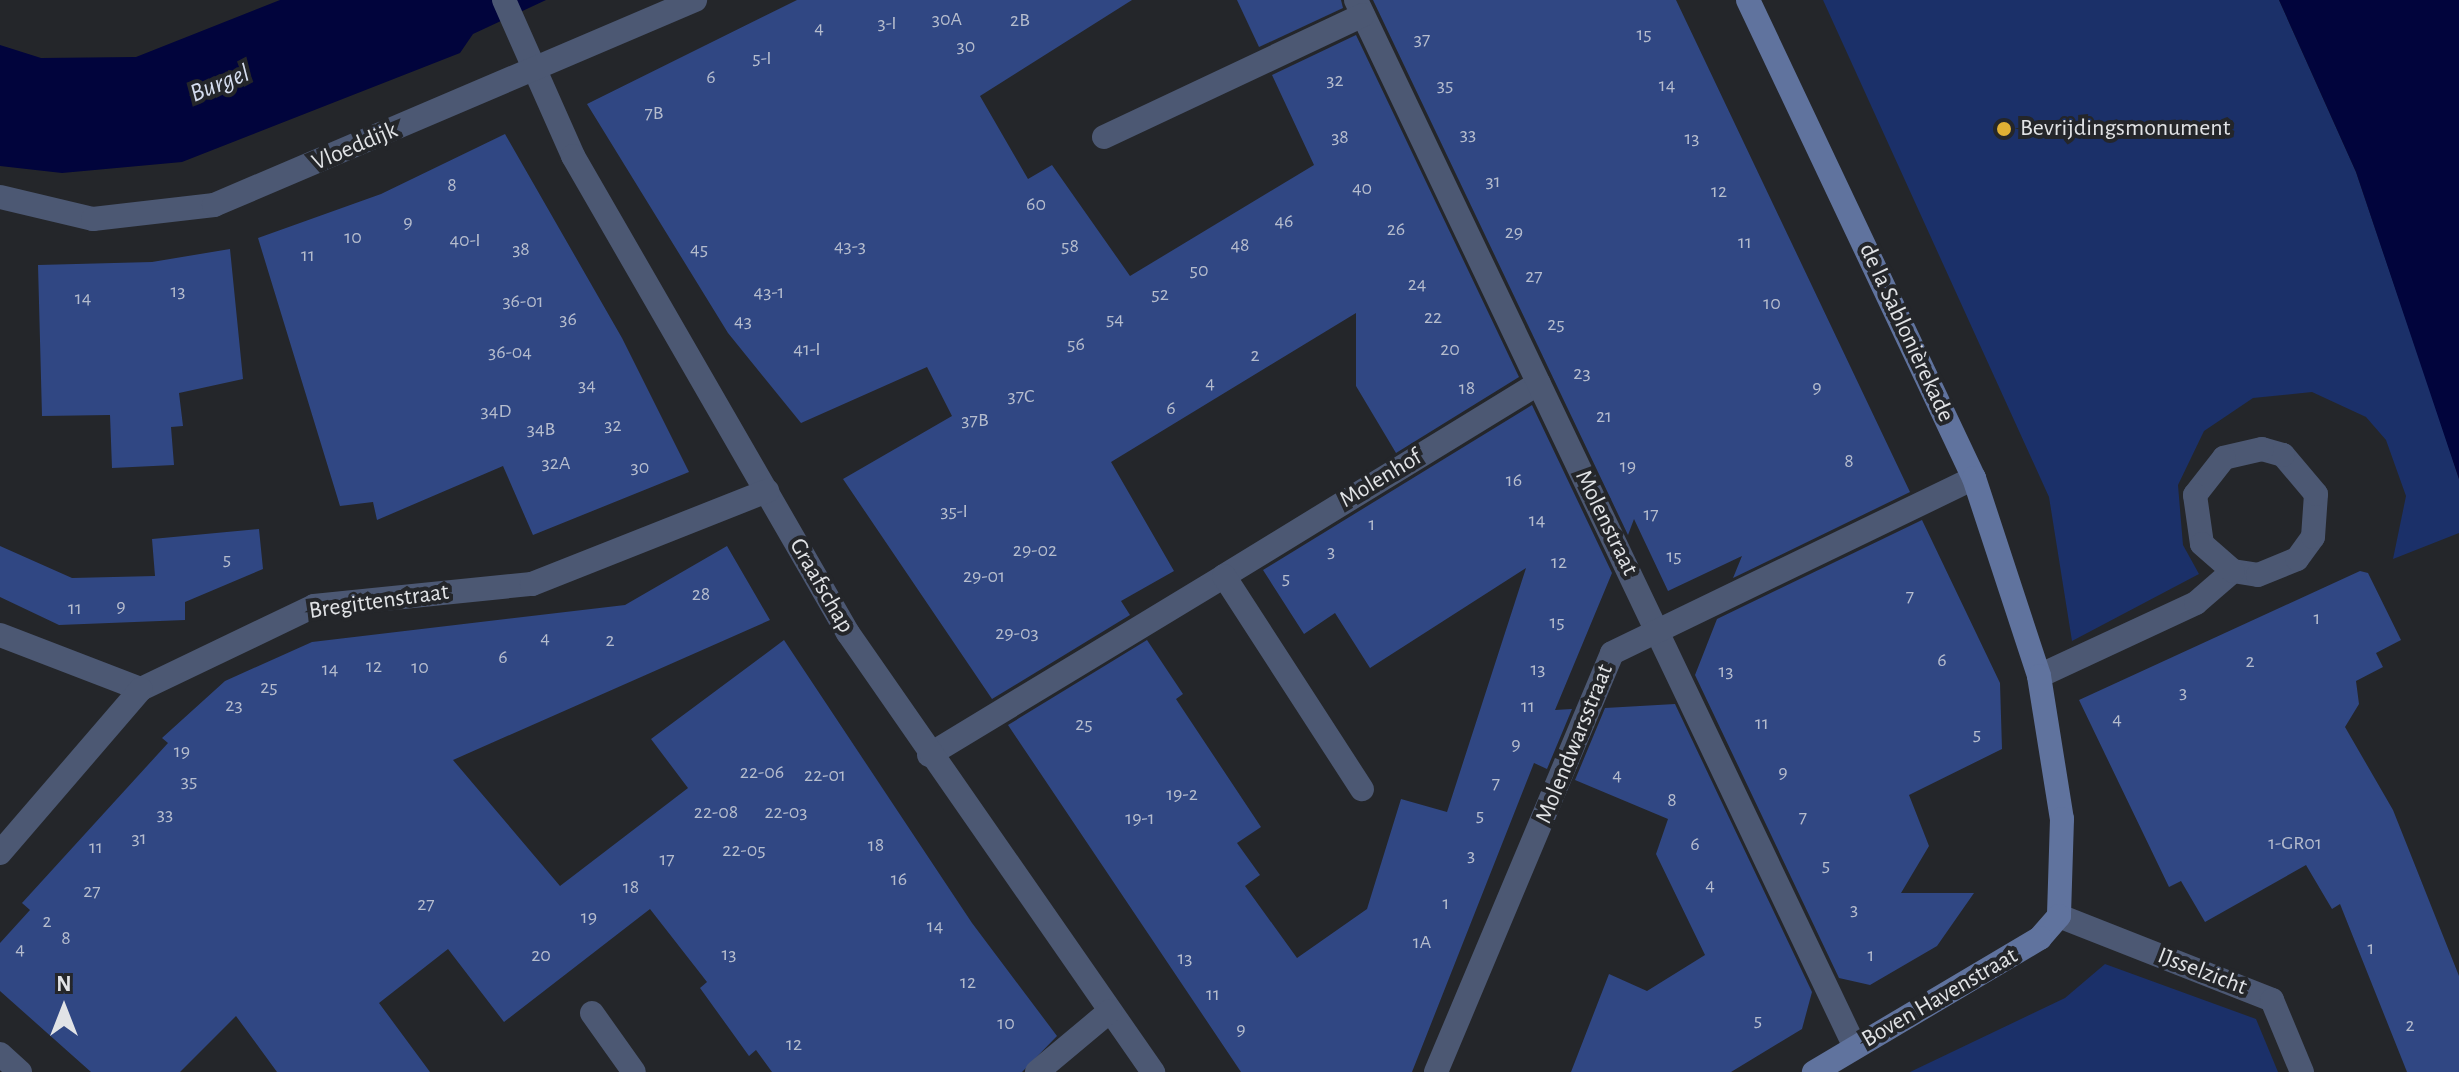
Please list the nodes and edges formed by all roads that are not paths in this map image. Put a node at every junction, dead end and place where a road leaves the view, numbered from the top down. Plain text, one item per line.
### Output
1 (504, 0) edge
2 (695, 0) edge
3 (1748, 0) edge
4 (1360, 7) edge
5 (535, 72) junction
6 (1104, 137) dead end
7 (0, 197) edge
8 (1539, 383) junction
9 (1974, 478) junction
10 (767, 491) junction
11 (2233, 571) junction
12 (1224, 576) junction
13 (1657, 630) junction
14 (0, 635) edge
15 (2039, 676) junction
16 (141, 689) junction
17 (929, 755) junction
18 (1362, 789) dead end
19 (0, 853) edge
20 (2059, 916) junction
21 (1110, 1011) junction
22 (592, 1013) dead end
23 (1855, 1047) junction
24 (0, 1054) edge
25 (20, 1072) edge
26 (634, 1072) edge
27 (1037, 1072) edge
28 (1153, 1072) edge
29 (1436, 1072) edge
30 (1814, 1072) edge
31 (2302, 1072) edge

1 - 5 street, Graafschap
2 - 5 street, Vloeddijk
3 - 9 street, de la Sablonièrekade
4 - 6 street
4 - 8 street, Molenstraat
5 - 7 street, Vloeddijk
5 - 10 street, Graafschap
8 - 12 street, Molenhof
8 - 13 street, Molenstraat
9 - 13 street, Molendwarsstraat
9 - 15 street, de la Sablonièrekade
10 - 16 street, Bregittenstraat
10 - 17 street, Graafschap
11 - 11 street
11 - 15 street
12 - 17 street, Molenhof
12 - 18 street
13 - 23 street, Molenstraat
13 - 29 street, Molendwarsstraat
14 - 16 street
15 - 20 street, de la Sablonièrekade
16 - 19 street
17 - 21 street, Graafschap
20 - 23 street, Boven Havenstraat
20 - 31 street, IJsselzicht
21 - 27 street
21 - 28 street, Graafschap
22 - 26 street
23 - 30 street, Boven Havenstraat
24 - 25 street

